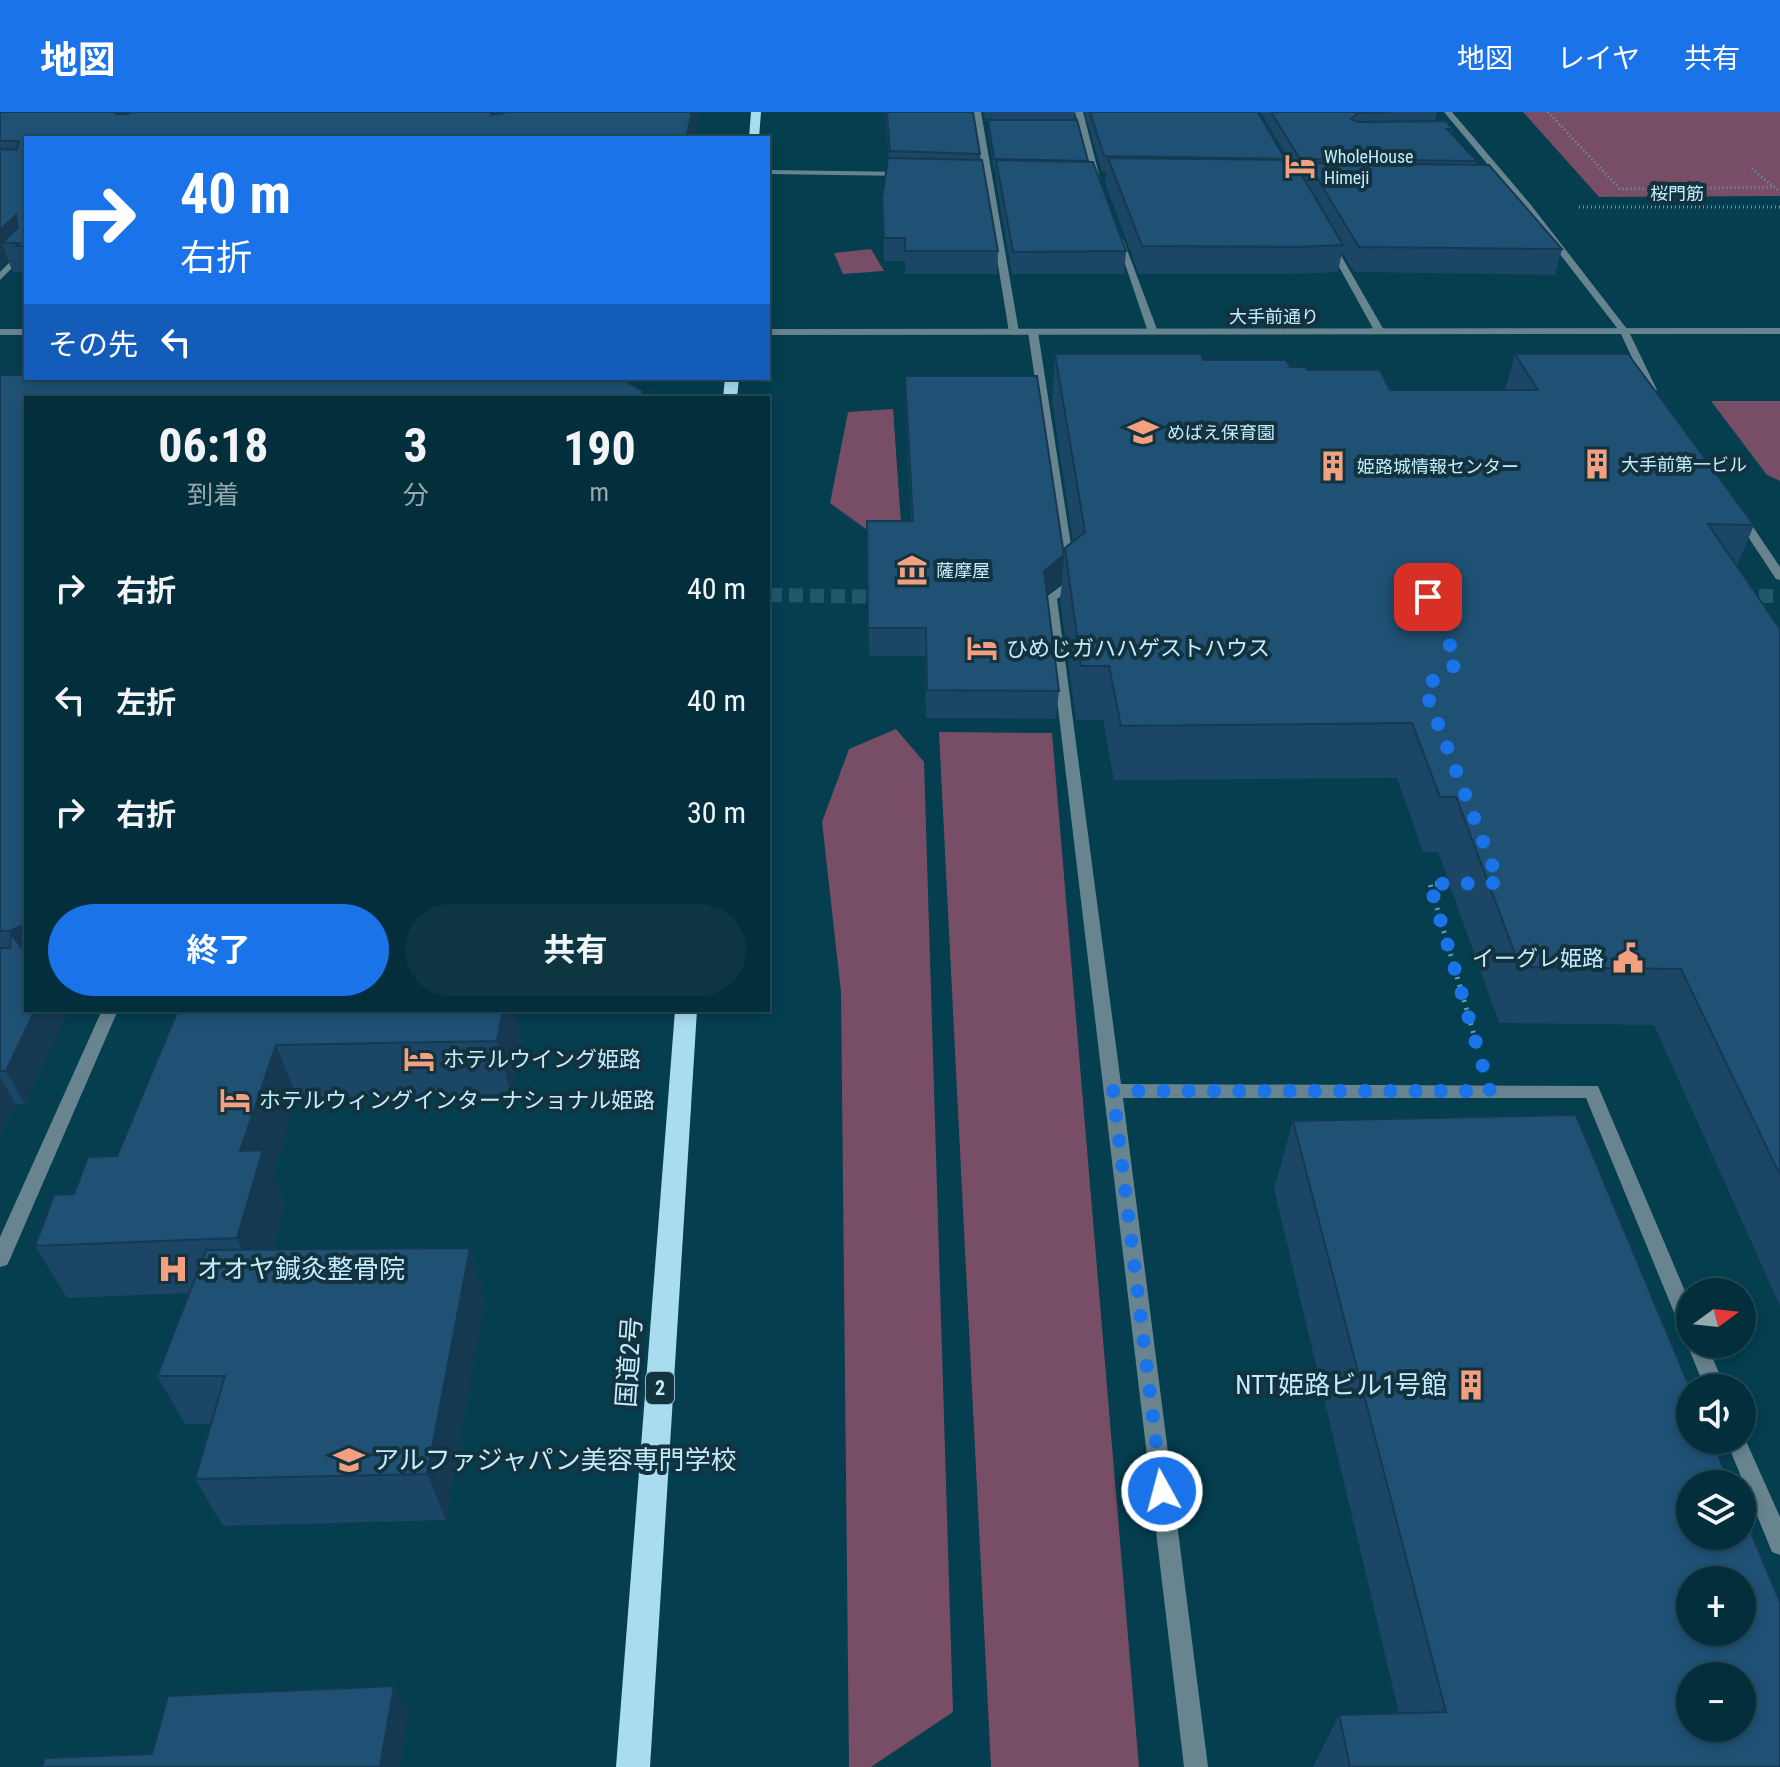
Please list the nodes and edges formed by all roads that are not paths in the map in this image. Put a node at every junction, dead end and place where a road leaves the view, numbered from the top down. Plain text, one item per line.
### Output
1 (756, 112) edge
2 (977, 112) edge
3 (1079, 112) edge
4 (1448, 112) edge
5 (980, 126) junction
6 (995, 126) edge
7 (1068, 126) edge
8 (1083, 126) junction
9 (754, 136) edge
10 (770, 172) edge
11 (916, 174) edge
12 (975, 175) edge
13 (989, 175) junction
14 (1005, 176) edge
15 (1081, 177) edge
16 (1096, 177) junction
17 (1112, 177) edge
18 (1493, 184) edge
19 (1508, 184) junction
20 (1101, 191) edge
21 (1323, 231) edge
22 (1117, 232) edge
23 (24, 251) edge
24 (0, 277) edge
25 (1624, 331) junction
26 (1780, 331) edge
27 (0, 332) edge
28 (24, 332) edge
29 (770, 332) edge
30 (1014, 332) junction
31 (1033, 332) junction
32 (1153, 332) junction
33 (1380, 332) junction
34 (1664, 407) edge
35 (1733, 506) edge
36 (1780, 576) edge
37 (109, 1012) edge
38 (686, 1012) edge
39 (1113, 1091) junction
40 (0, 1259) edge
41 (1676, 1293) edge
42 (1743, 1454) edge
43 (1780, 1544) edge
44 (633, 1767) edge
45 (1196, 1767) edge

1 - 9 highway
2 - 5 street
3 - 8 street
4 - 19 street
5 - 6 street
5 - 13 street
7 - 8 street
8 - 16 street
10 - 11 street
12 - 13 street
13 - 14 street
13 - 30 street
15 - 16 street
16 - 17 street
16 - 20 street
18 - 19 street
19 - 25 street
21 - 33 street
22 - 32 street
23 - 24 street
25 - 26 street, 大手前通り
25 - 33 street, 大手前通り
25 - 34 street
27 - 28 street
29 - 30 street, 大手前通り
30 - 31 street, 大手前通り
31 - 32 street, 大手前通り
31 - 39 street
32 - 33 street, 大手前通り
35 - 36 street
37 - 40 street
38 - 44 highway, 国道2号 / 2
39 - 41 street
39 - 45 street
42 - 43 street

